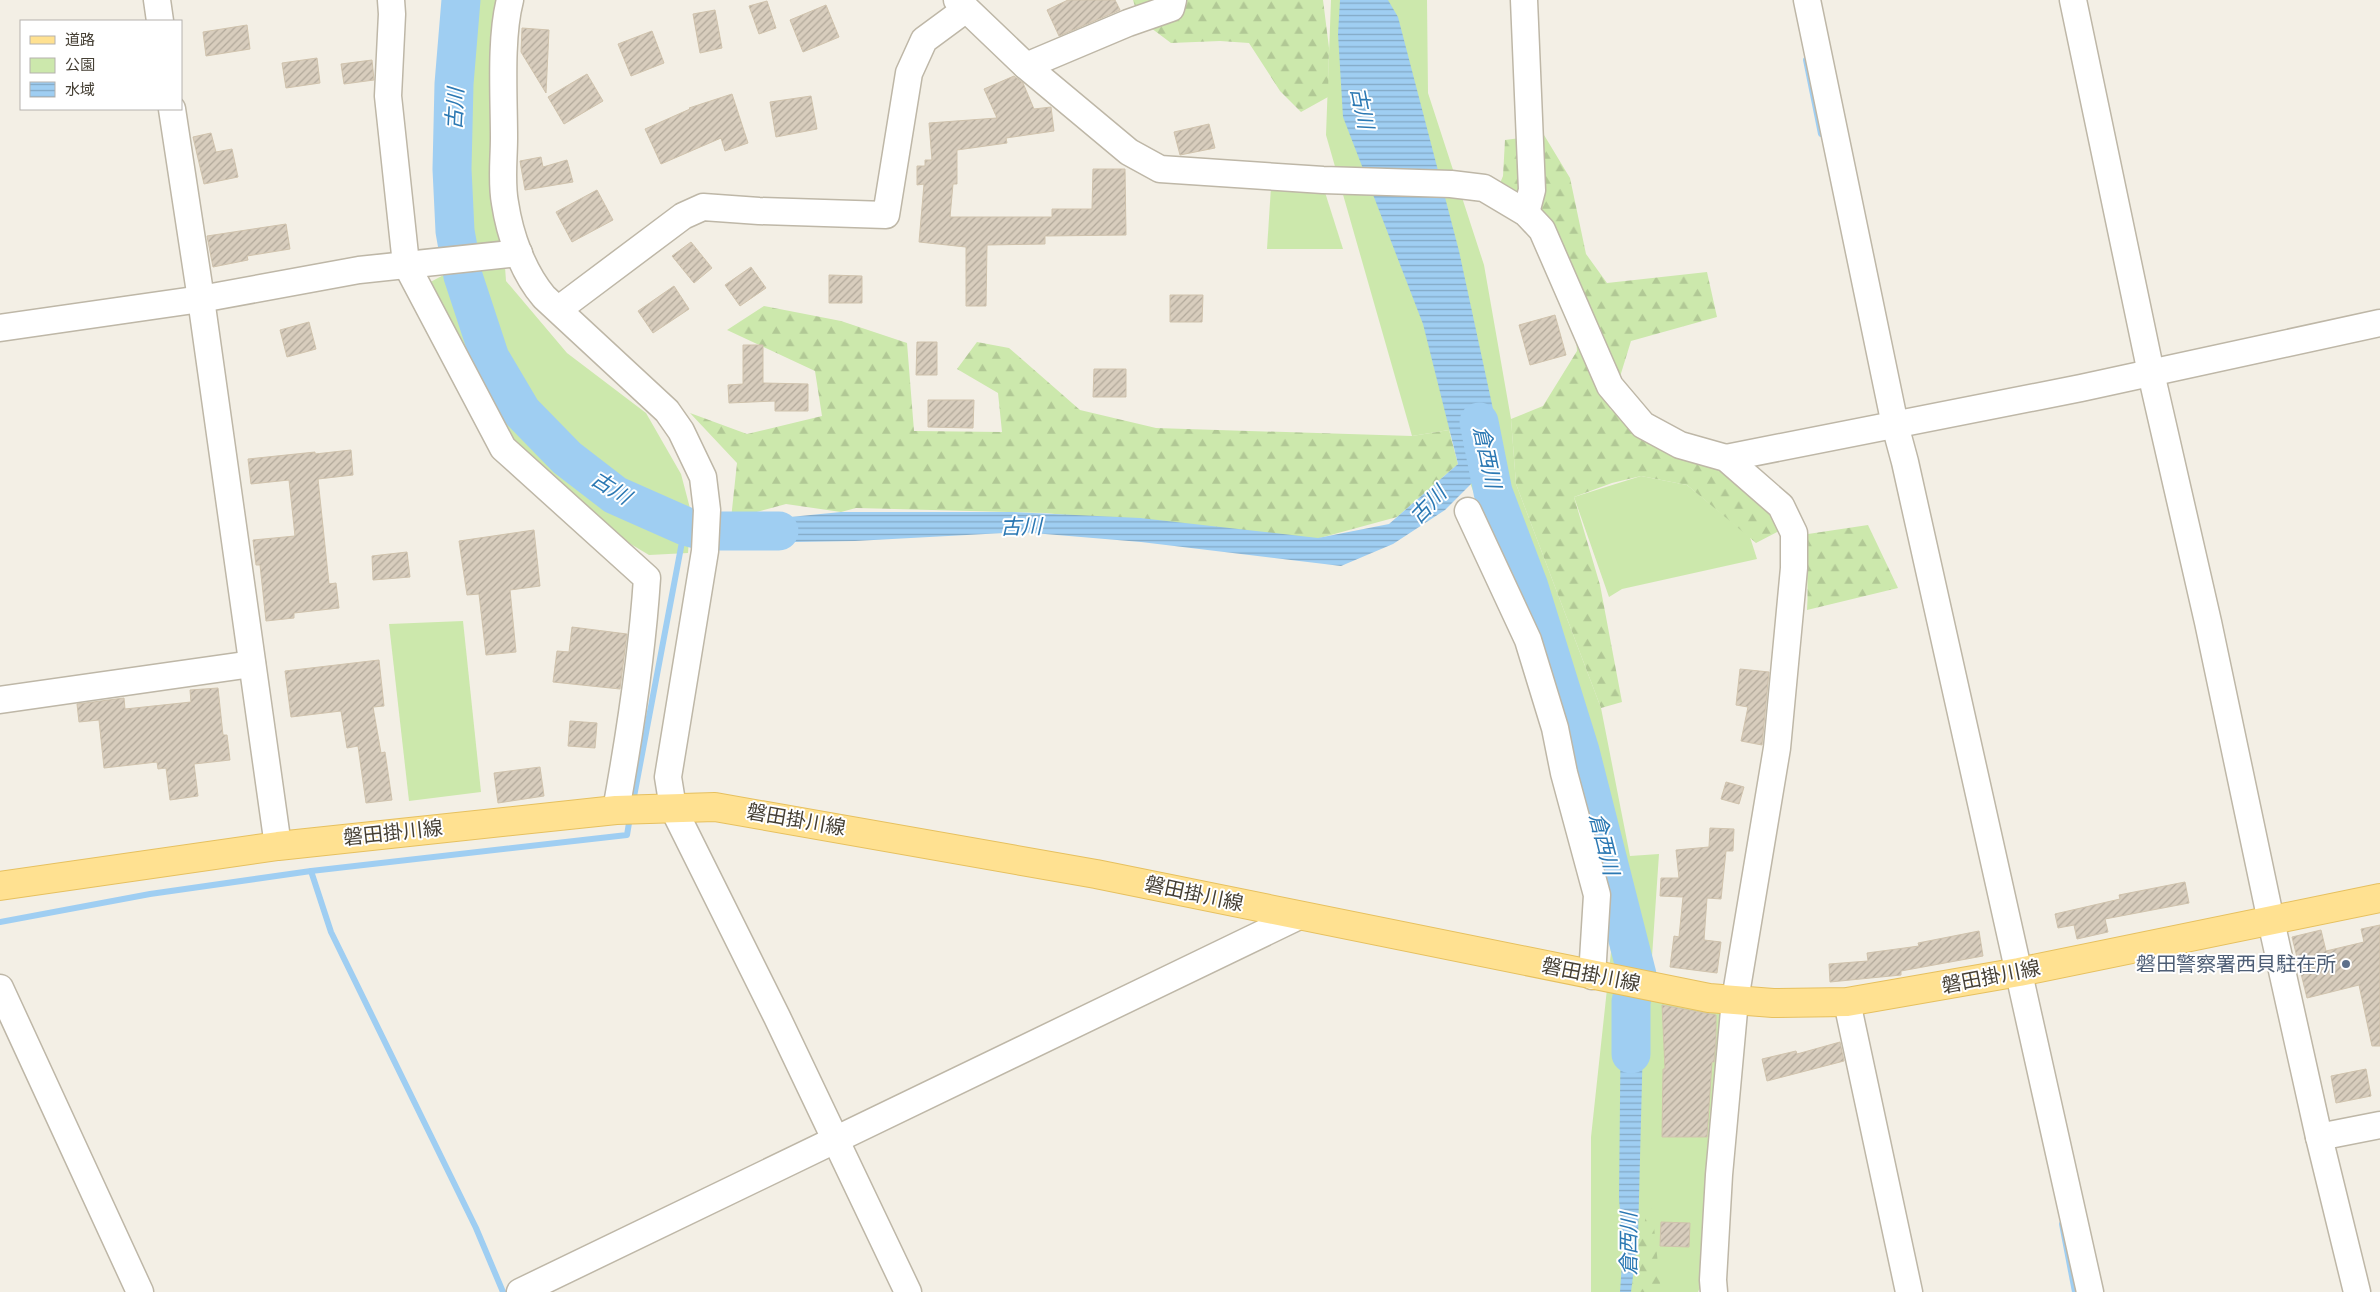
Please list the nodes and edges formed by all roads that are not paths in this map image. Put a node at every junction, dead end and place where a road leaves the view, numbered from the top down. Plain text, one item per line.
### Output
1 (157, 0) edge
2 (391, 0) edge
3 (510, 0) edge
4 (1173, 0) edge
5 (1524, 0) edge
6 (1807, 0) edge
7 (2073, 0) edge
8 (961, 5) edge
9 (160, 20) edge
10 (1026, 66) junction
11 (172, 110) edge
12 (1526, 213) junction
13 (513, 254) junction
14 (406, 264) junction
15 (201, 299) junction
16 (559, 309) junction
17 (2380, 323) edge
18 (0, 328) edge
19 (2151, 373) junction
20 (1895, 425) junction
21 (1726, 458) junction
22 (1468, 511) dead end
23 (252, 664) junction
24 (0, 700) edge
25 (673, 808) junction
26 (616, 810) junction
27 (278, 846) junction
28 (0, 886) edge
29 (2380, 898) edge
30 (1299, 916) junction
31 (2271, 921) junction
32 (2019, 972) junction
33 (1592, 976) junction
34 (0, 988) edge
35 (1735, 1000) junction
36 (1847, 1002) junction
37 (2380, 1125) edge
38 (2319, 1137) junction
39 (835, 1140) junction
40 (140, 1292) edge
41 (520, 1292) edge
42 (908, 1292) edge
43 (1714, 1292) edge
44 (1909, 1292) edge
45 (2090, 1292) edge
46 (2357, 1292) edge

1 - 9 street
2 - 14 street
3 - 13 street
4 - 10 street
5 - 12 street
6 - 20 street
7 - 19 street
8 - 10 street
8 - 16 street
10 - 12 street
11 - 15 street
12 - 21 street
13 - 14 street
13 - 16 street
14 - 15 street
14 - 26 street
15 - 18 street
15 - 23 street
16 - 25 street
17 - 19 street
19 - 20 street
19 - 31 street
20 - 21 street
20 - 32 street
21 - 35 street
22 - 33 street
23 - 24 street
23 - 27 street
25 - 26 main road, 磐田掛川線
25 - 30 main road, 磐田掛川線
25 - 39 street
26 - 27 main road, 磐田掛川線
27 - 28 main road, 磐田掛川線
29 - 31 main road, 磐田掛川線
30 - 33 main road, 磐田掛川線
30 - 39 street
31 - 32 main road, 磐田掛川線
31 - 38 street
32 - 36 main road, 磐田掛川線
32 - 45 street
33 - 35 main road, 磐田掛川線
34 - 40 street
35 - 36 main road, 磐田掛川線
35 - 43 street
36 - 44 street
37 - 38 street
38 - 46 street
39 - 41 street
39 - 42 street

